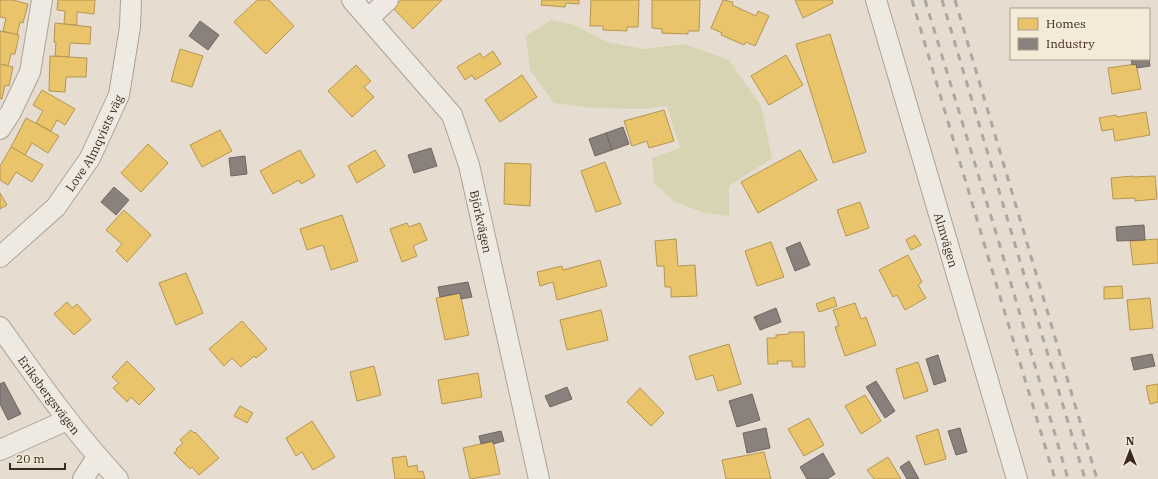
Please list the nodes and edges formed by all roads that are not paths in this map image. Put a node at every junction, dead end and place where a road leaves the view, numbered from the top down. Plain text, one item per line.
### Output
1 (42, 0) edge
2 (131, 0) edge
3 (352, 0) edge
4 (388, 0) edge
5 (876, 0) edge
6 (369, 18) junction
7 (0, 129) edge
8 (0, 257) edge
9 (0, 327) edge
10 (67, 420) junction
11 (0, 450) edge
12 (97, 457) junction
13 (83, 479) edge
14 (118, 479) edge
15 (539, 479) edge
16 (1016, 479) edge

1 - 7 street
2 - 8 street, Love Almqvists väg
3 - 6 street, Björkvägen
4 - 6 street
5 - 16 street, Almvägen
6 - 15 street, Björkvägen
9 - 10 street, Eriksbergsvägen
10 - 11 street
10 - 12 street, Eriksbergsvägen
12 - 13 street
12 - 14 street, Eriksbergsvägen

